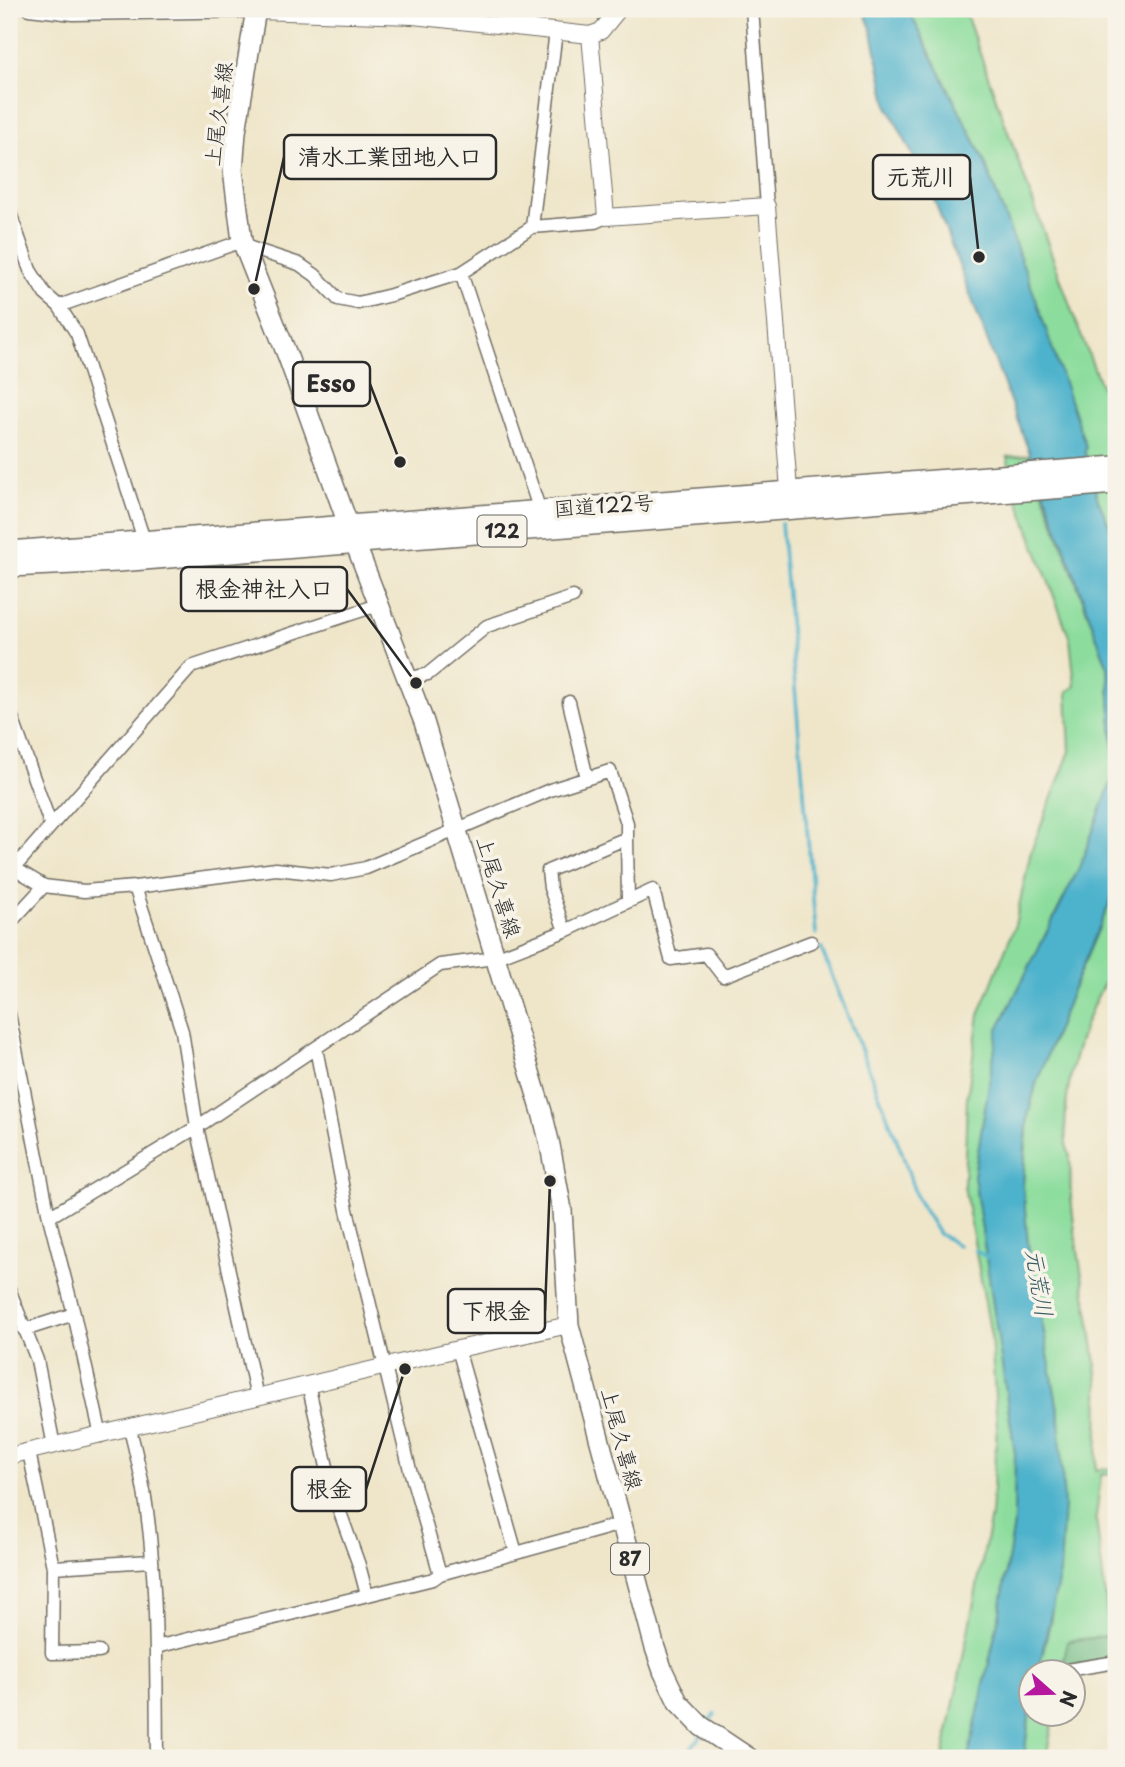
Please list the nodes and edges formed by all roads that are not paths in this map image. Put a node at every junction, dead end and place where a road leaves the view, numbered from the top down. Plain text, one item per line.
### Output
1 (29, 9) edge
2 (619, 9) edge
3 (752, 9) edge
4 (256, 10) edge
5 (109, 11) edge
6 (154, 11) edge
7 (556, 31) junction
8 (590, 35) junction
9 (767, 206) junction
10 (9, 210) edge
11 (606, 217) junction
12 (532, 227) junction
13 (243, 243) junction
14 (461, 273) junction
15 (59, 306) junction
16 (1116, 467) edge
17 (1116, 483) edge
18 (993, 484) junction
19 (790, 501) junction
20 (543, 519) junction
21 (352, 535) junction
22 (145, 542) junction
23 (9, 552) edge
24 (9, 566) edge
25 (573, 597) dead end
26 (379, 605) junction
27 (407, 679) junction
28 (569, 702) dead end
29 (9, 709) edge
30 (587, 778) junction
31 (51, 825) junction
32 (457, 829) junction
33 (627, 838) junction
34 (12, 867) edge
35 (44, 886) junction
36 (135, 887) junction
37 (628, 901) junction
38 (9, 924) edge
39 (565, 931) junction
40 (811, 942) dead end
41 (495, 958) junction
42 (9, 1014) edge
43 (316, 1048) junction
44 (197, 1126) junction
45 (49, 1217) junction
46 (9, 1289) edge
47 (13, 1313) edge
48 (74, 1314) junction
49 (569, 1325) junction
50 (24, 1330) junction
51 (458, 1349) junction
52 (384, 1367) junction
53 (308, 1384) junction
54 (257, 1397) junction
55 (130, 1429) junction
56 (101, 1436) junction
57 (54, 1446) junction
58 (29, 1452) junction
59 (9, 1457) edge
60 (621, 1524) junction
61 (516, 1553) junction
62 (151, 1560) junction
63 (53, 1567) junction
64 (440, 1574) junction
65 (367, 1595) junction
66 (156, 1647) junction
67 (99, 1651) dead end
68 (1116, 1662) edge
69 (1086, 1667) edge
70 (157, 1758) edge
71 (749, 1758) edge

1 - 5 street
2 - 8 street
3 - 9 street
4 - 6 street
4 - 7 street
4 - 13 main road, 上尾久喜線 / 87
5 - 6 street
7 - 8 street
7 - 12 street
8 - 11 street
9 - 11 street
9 - 19 street
10 - 15 street
11 - 12 street
12 - 14 street
13 - 14 street
13 - 15 street
13 - 21 main road, 上尾久喜線 / 87
14 - 20 street
15 - 22 street
16 - 18 highway, 国道122号 / 122
17 - 18 highway, 国道122号 / 122
18 - 19 highway, 国道122号 / 122
19 - 20 highway, 国道122号 / 122
20 - 21 highway, 国道122号 / 122
21 - 22 highway, 国道122号 / 122
21 - 24 highway, 国道122号 / 122
21 - 26 main road, 上尾久喜線 / 87
22 - 23 highway, 国道122号 / 122
25 - 27 street
26 - 27 main road, 上尾久喜線 / 87
26 - 31 street
27 - 32 main road, 上尾久喜線 / 87
28 - 30 street
29 - 31 street
30 - 32 street
30 - 33 street
31 - 34 street
32 - 36 street
32 - 41 main road, 上尾久喜線 / 87
33 - 37 street
33 - 39 street
34 - 35 street
35 - 36 street
35 - 38 street
36 - 44 street
37 - 39 street
37 - 40 street
39 - 41 street
41 - 43 street
41 - 49 main road, 上尾久喜線 / 87
42 - 45 street
43 - 44 street
43 - 52 street
44 - 45 street
44 - 54 street
45 - 48 street
46 - 47 street
47 - 50 street
48 - 50 street
48 - 56 street
49 - 51 street
49 - 60 main road, 上尾久喜線 / 87
50 - 57 street
51 - 52 street
51 - 61 street
52 - 53 street
52 - 64 street
53 - 54 street
53 - 65 street
54 - 55 street
55 - 56 street
55 - 62 street
56 - 57 street
57 - 58 street
58 - 59 street
58 - 63 street
60 - 61 street
60 - 71 main road, 上尾久喜線 / 87
61 - 64 street
62 - 63 street
62 - 66 street
63 - 67 street
64 - 65 street
65 - 66 street
66 - 70 street
68 - 69 street

